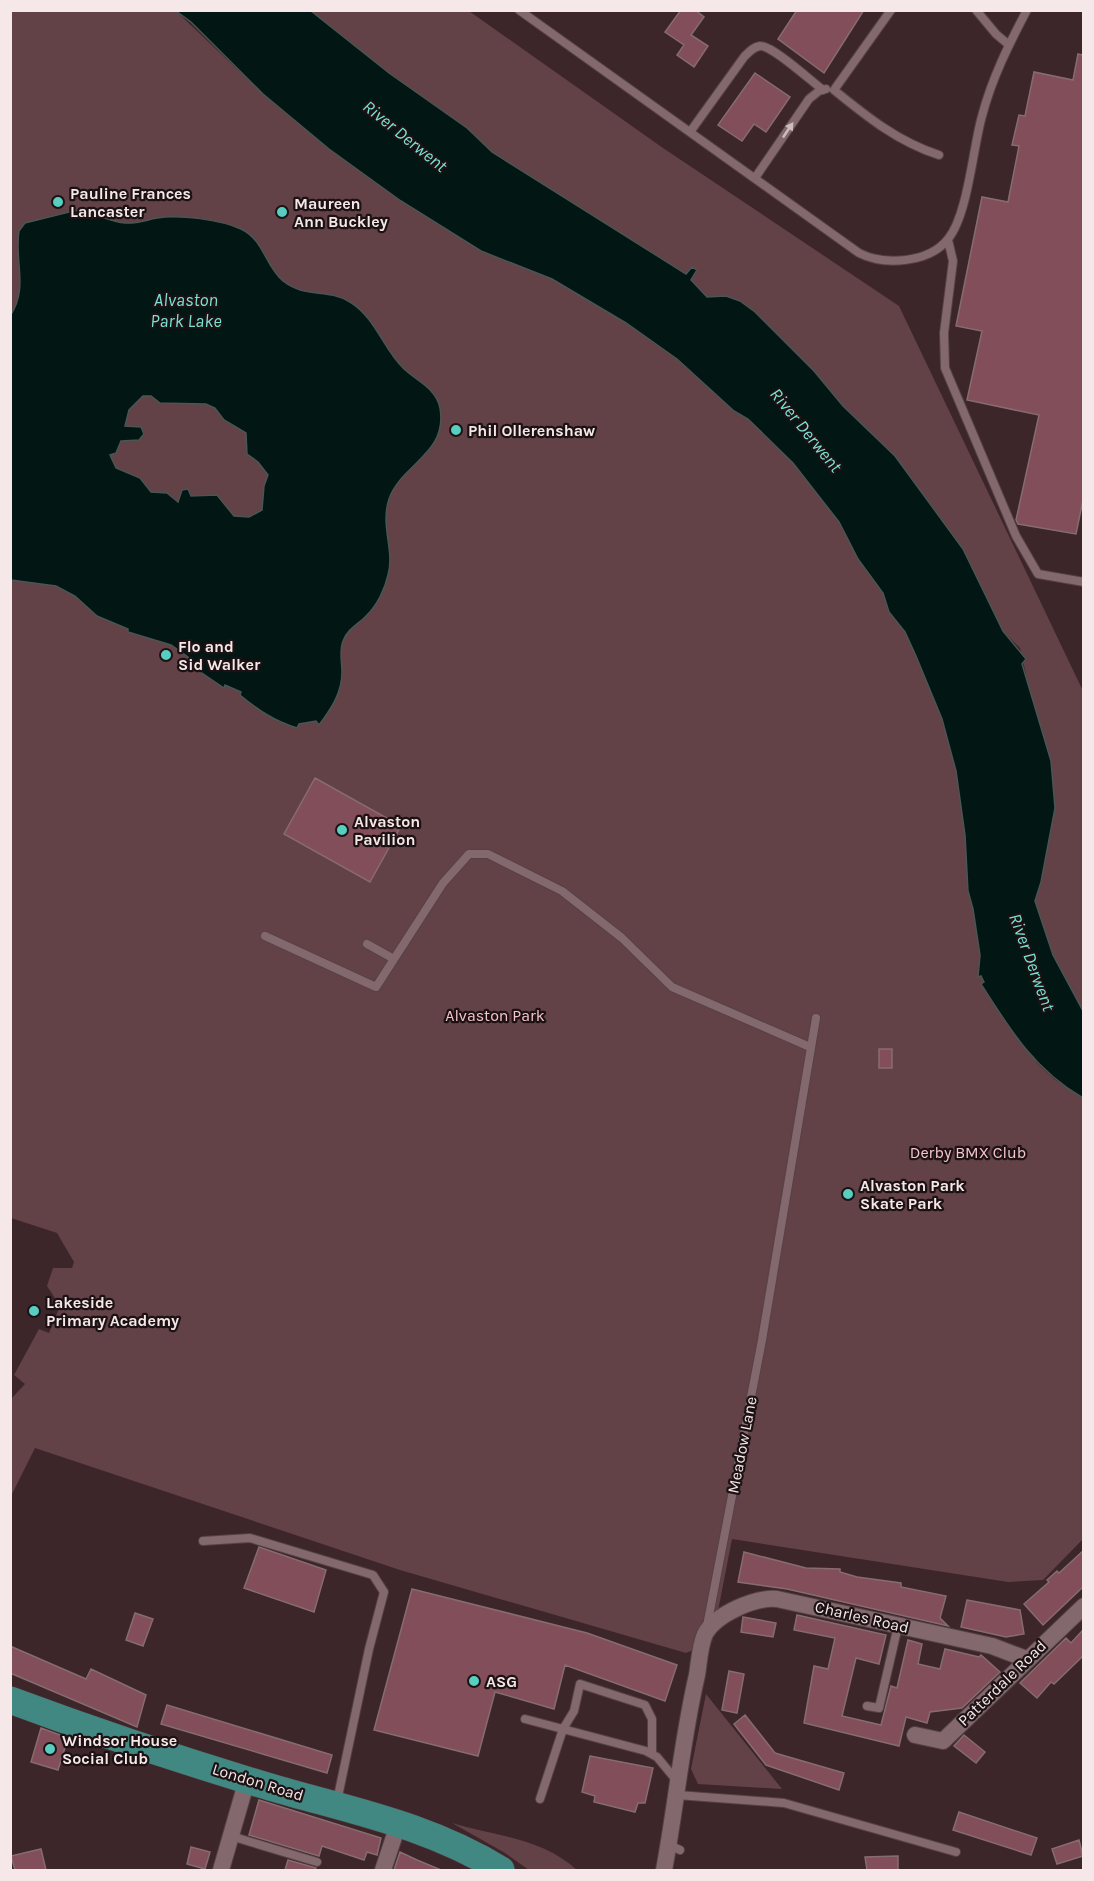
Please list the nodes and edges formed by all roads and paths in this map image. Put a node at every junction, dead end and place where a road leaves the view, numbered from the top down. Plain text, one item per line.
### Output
1 (519, 10) edge
2 (891, 10) edge
3 (976, 10) edge
4 (1027, 10) edge
5 (1009, 45) junction
6 (823, 90) junction
7 (834, 90) junction
8 (690, 132) junction
9 (939, 154) dead end
10 (755, 178) junction
11 (948, 240) junction
12 (1083, 582) edge
13 (265, 936) dead end
14 (367, 944) dead end
15 (394, 958) junction
16 (816, 1018) dead end
17 (810, 1047) junction
18 (203, 1541) dead end
19 (1083, 1606) edge
20 (898, 1626) junction
21 (705, 1634) junction
22 (1026, 1659) junction
23 (10, 1700) edge
24 (867, 1706) dead end
25 (525, 1719) dead end
26 (563, 1729) junction
27 (915, 1735) dead end
28 (652, 1754) junction
29 (247, 1780) junction
30 (678, 1789) junction
31 (540, 1799) dead end
32 (336, 1804) junction
33 (399, 1822) junction
34 (231, 1836) junction
35 (956, 1852) dead end
36 (317, 1862) dead end
37 (222, 1870) edge
38 (383, 1870) edge
39 (501, 1870) edge
40 (664, 1870) edge

1 - 8 lane
2 - 7 lane
3 - 5 lane
4 - 5 lane
5 - 11 lane
6 - 7 lane
6 - 8 lane
10 -> 6 lane
7 - 9 lane
8 - 10 lane
10 - 11 lane
11 - 12 lane
13 - 15 lane
14 - 15 lane
15 - 17 lane
16 - 17 lane, Meadow Lane
17 - 21 lane, Meadow Lane
18 - 32 lane
19 - 22 street, Patterdale Road
20 - 21 street, Charles Road
20 - 22 street, Charles Road
20 - 24 lane
21 - 30 street, Meadow Lane
22 - 27 street, Patterdale Road
23 - 29 main road, London Road
25 - 26 lane
26 - 28 lane
26 - 28 lane
26 - 31 lane
28 - 30 lane
29 - 32 main road, London Road
29 - 34 street
30 - 35 lane
30 - 40 street, Meadow Lane
32 - 33 main road, London Road
33 - 38 street
33 - 39 main road, London Road
34 - 36 lane
34 - 37 street

